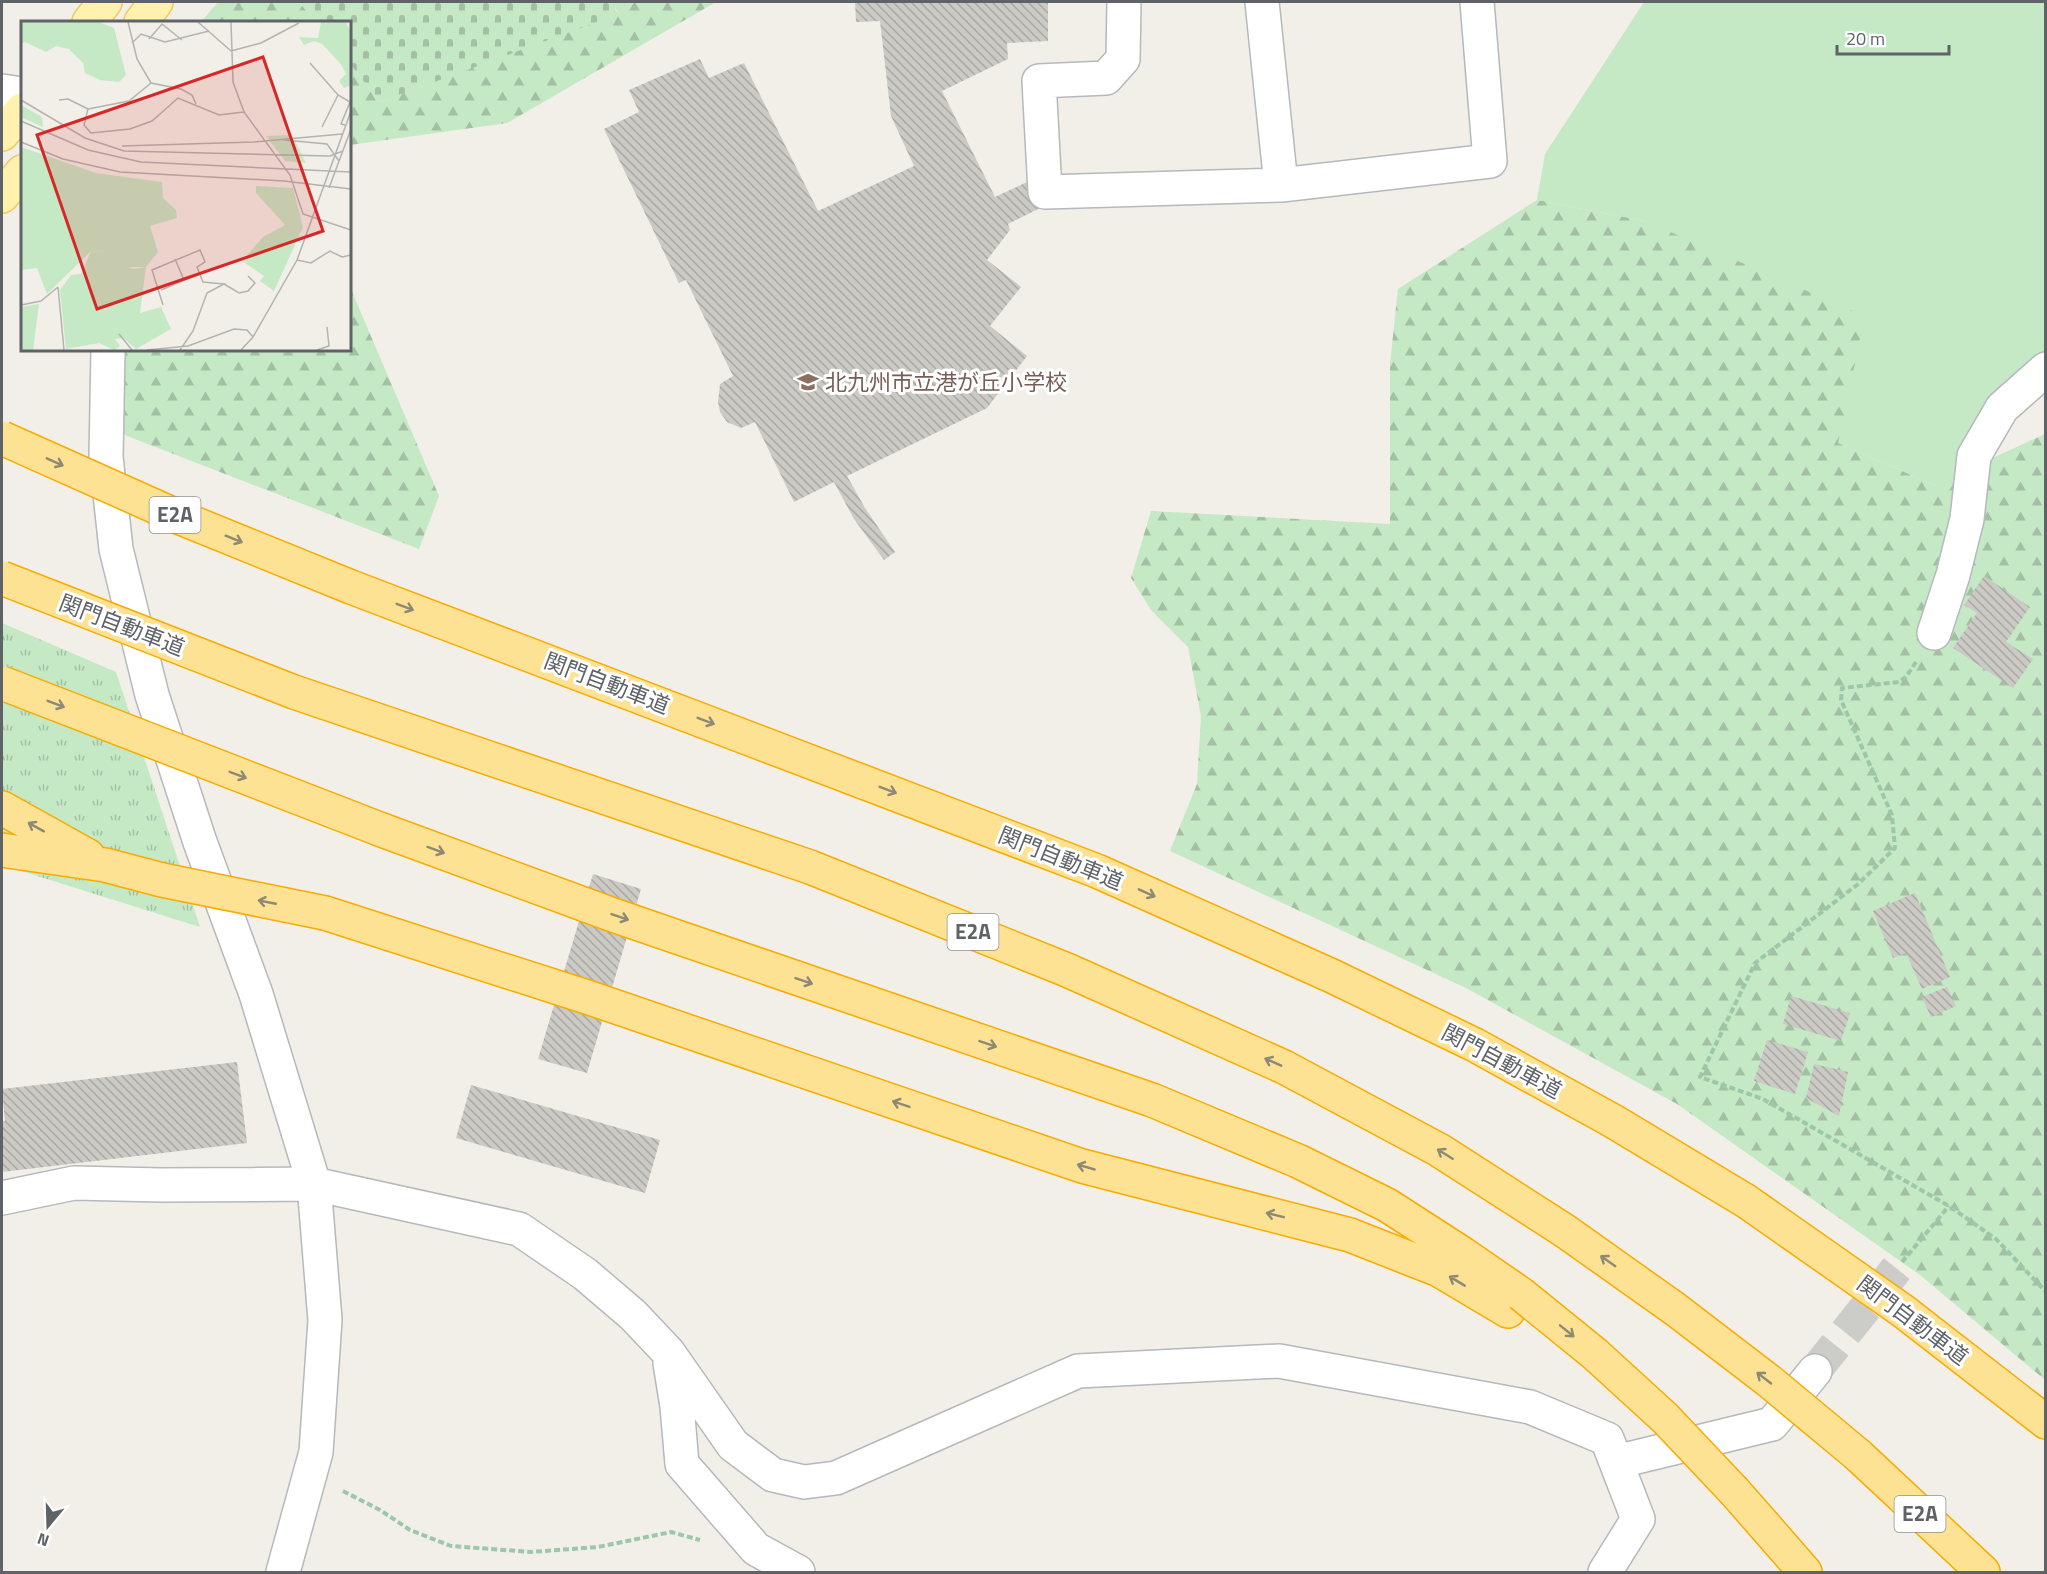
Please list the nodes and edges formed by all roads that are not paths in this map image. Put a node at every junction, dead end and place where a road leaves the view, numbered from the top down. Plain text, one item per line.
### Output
1 (105, 2) edge
2 (156, 2) edge
3 (1130, 2) edge
4 (1262, 2) edge
5 (1477, 2) edge
6 (90, 21) edge
7 (142, 21) edge
8 (2, 91) edge
9 (21, 94) edge
10 (21, 111) edge
11 (2, 134) edge
12 (21, 173) edge
13 (1281, 185) junction
14 (2, 196) edge
15 (108, 351) edge
16 (2046, 369) edge
17 (2, 438) edge
18 (2, 578) edge
19 (1934, 633) road end
20 (2, 683) edge
21 (2, 808) edge
22 (2, 850) edge
23 (105, 866) junction
24 (314, 1184) junction
25 (2, 1198) edge
26 (1514, 1302) junction
27 (668, 1352) junction
28 (1815, 1371) tunnel mouth
29 (2046, 1422) edge
30 (1616, 1462) junction
31 (1727, 1499) junction
32 (283, 1572) edge
33 (798, 1572) edge
34 (1605, 1572) edge
35 (1778, 1572) edge
36 (1805, 1572) edge
37 (1983, 1572) edge

1 - 6 main road
2 - 7 main road
3 - 13 street
4 - 13 street
5 - 13 street
8 - 9 street
10 - 11 main road
12 - 14 main road
15 - 24 street
16 - 19 street
17 -> 29 highway, 関門自動車道 / E2A, bridge
37 -> 18 highway, 関門自動車道 / E2A, bridge
20 -> 26 highway, bridge
23 -> 21 highway
22 - 23 highway
26 -> 23 highway, bridge
24 - 25 street
24 - 27 street
24 - 32 street
26 - 31 highway
27 - 30 street
27 - 33 street
28 - 30 street
30 - 34 street
31 - 35 highway
31 - 36 highway

